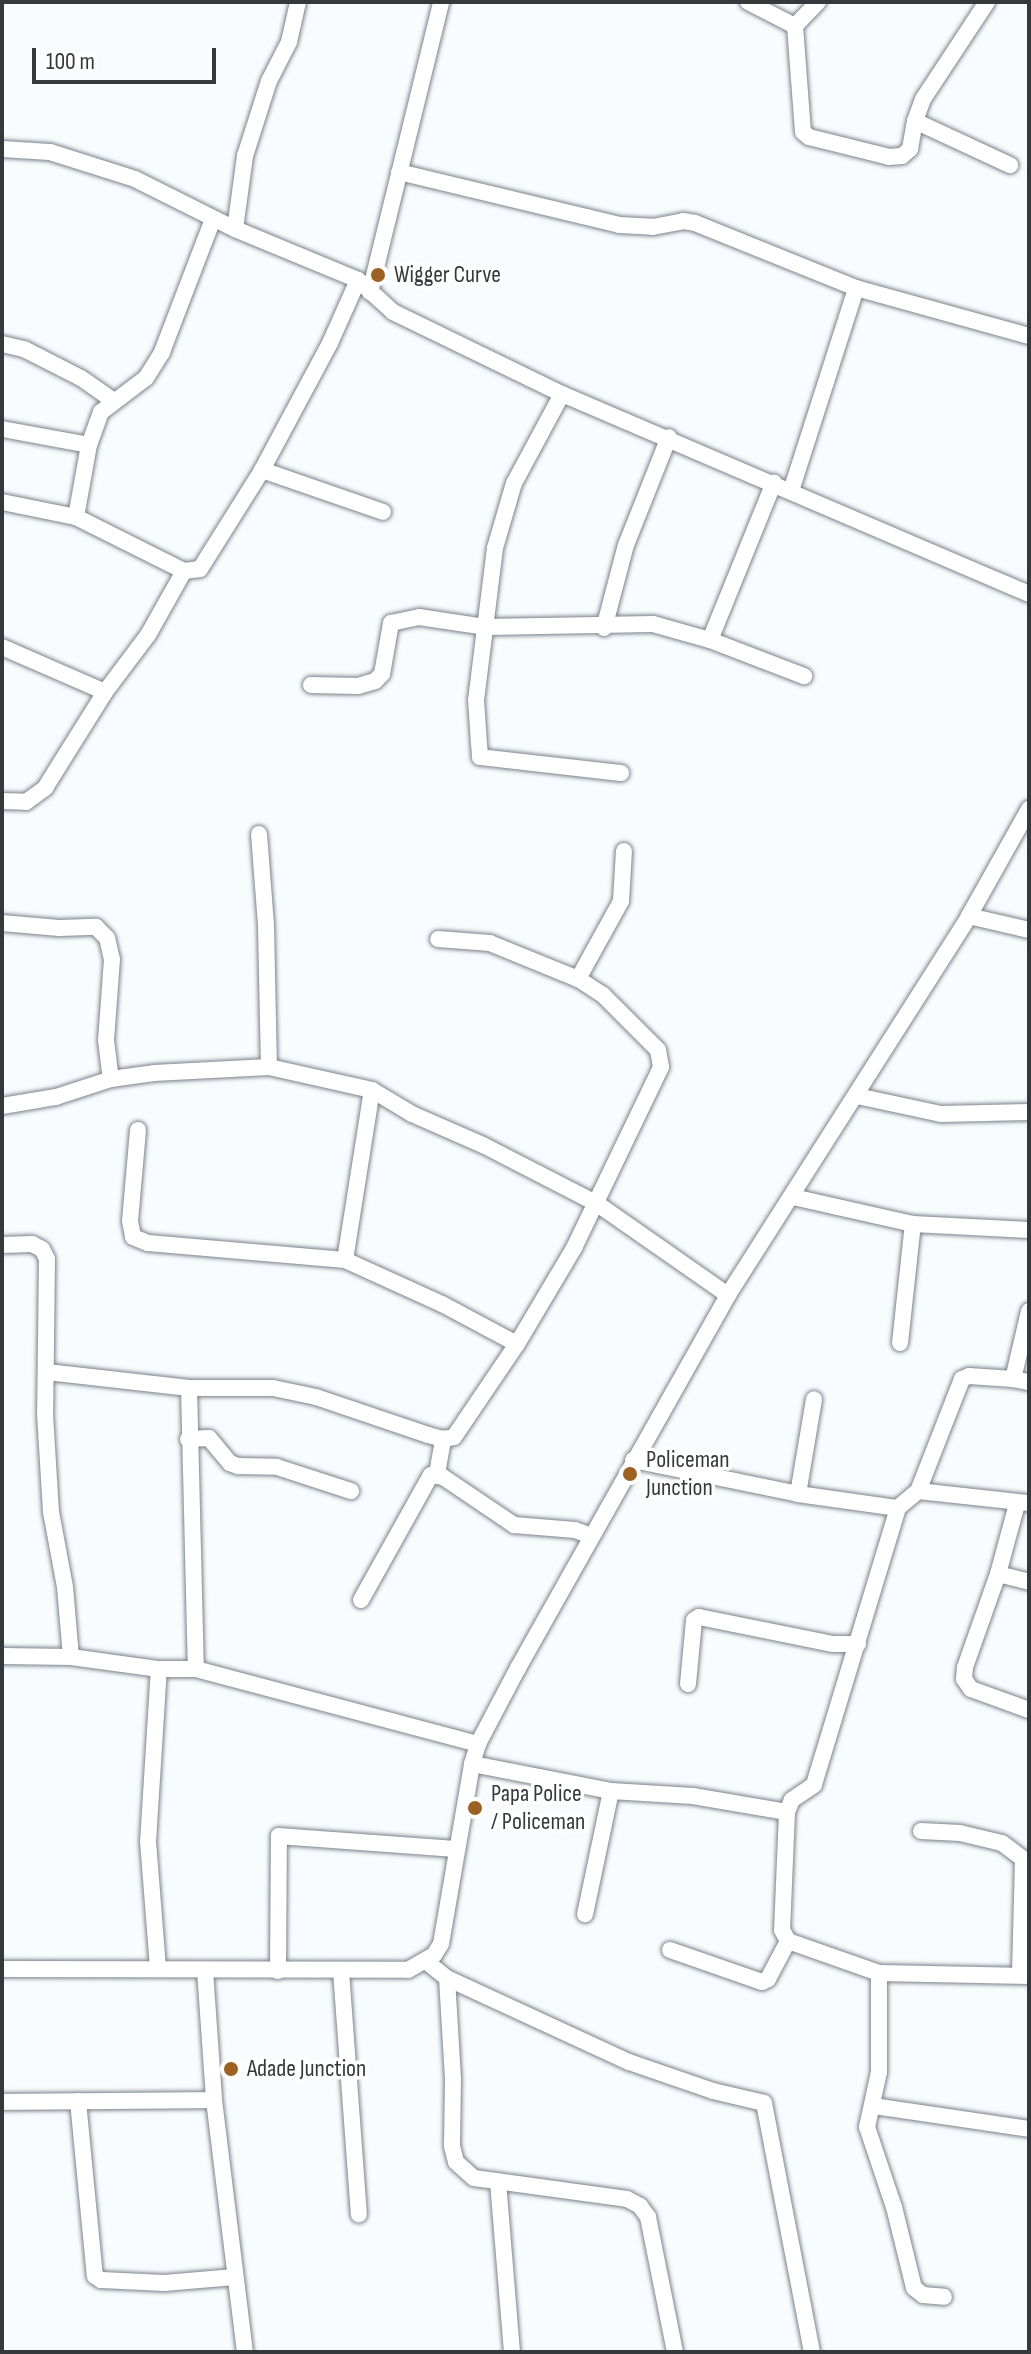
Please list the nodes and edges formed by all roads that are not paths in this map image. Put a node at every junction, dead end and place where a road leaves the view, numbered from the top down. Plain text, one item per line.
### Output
1 (298, 2) edge
2 (441, 2) edge
3 (748, 2) edge
4 (818, 2) edge
5 (987, 2) edge
6 (795, 26) junction
7 (915, 121) junction
8 (2, 149) edge
9 (1010, 165) dead end
10 (399, 172) junction
11 (213, 219) junction
12 (235, 229) junction
13 (364, 286) junction
14 (856, 288) junction
15 (1029, 336) edge
16 (2, 344) edge
17 (562, 394) junction
18 (113, 400) junction
19 (2, 429) edge
20 (669, 437) junction
21 (89, 445) junction
22 (262, 470) junction
23 (774, 482) junction
24 (791, 491) junction
25 (2, 502) edge
26 (383, 512) dead end
27 (76, 517) junction
28 (184, 571) junction
29 (1029, 594) edge
30 (486, 627) junction
31 (604, 628) junction
32 (710, 640) junction
33 (2, 647) edge
34 (804, 676) dead end
35 (311, 685) dead end
36 (105, 692) junction
37 (621, 773) dead end
38 (2, 801) edge
39 (1029, 809) edge
40 (259, 834) dead end
41 (624, 851) dead end
42 (969, 916) junction
43 (2, 923) edge
44 (1029, 930) edge
45 (438, 939) dead end
46 (578, 979) junction
47 (269, 1067) junction
48 (111, 1079) junction
49 (372, 1090) junction
50 (857, 1096) junction
51 (2, 1106) edge
52 (1029, 1112) edge
53 (138, 1130) dead end
54 (793, 1197) junction
55 (596, 1203) junction
56 (913, 1224) junction
57 (1029, 1230) edge
58 (2, 1245) edge
59 (345, 1260) junction
60 (728, 1295) junction
61 (1029, 1311) edge
62 (900, 1343) dead end
63 (517, 1344) junction
64 (47, 1372) junction
65 (1021, 1380) edge
66 (189, 1388) junction
67 (814, 1399) dead end
68 (188, 1439) junction
69 (443, 1439) junction
70 (633, 1460) junction
71 (437, 1474) junction
72 (351, 1491) dead end
73 (918, 1491) junction
74 (798, 1494) junction
75 (1023, 1503) edge
76 (898, 1508) junction
77 (589, 1535) junction
78 (998, 1574) junction
79 (1029, 1582) edge
80 (361, 1600) dead end
81 (858, 1644) junction
82 (2, 1656) edge
83 (71, 1657) junction
84 (159, 1669) junction
85 (196, 1669) junction
86 (688, 1684) dead end
87 (1029, 1710) edge
88 (478, 1744) junction
89 (472, 1764) junction
90 (611, 1791) junction
91 (787, 1812) junction
92 (921, 1831) dead end
93 (455, 1849) junction
94 (1026, 1859) edge
95 (585, 1914) dead end
96 (788, 1941) junction
97 (670, 1950) dead end
98 (427, 1962) junction
99 (158, 1968) junction
100 (2, 1969) edge
101 (205, 1970) junction
102 (278, 1971) junction
103 (341, 1971) junction
104 (879, 1973) junction
105 (1025, 1975) edge
106 (447, 1978) junction
107 (214, 2100) junction
108 (78, 2101) junction
109 (2, 2102) edge
110 (874, 2106) junction
111 (1029, 2129) edge
112 (498, 2182) junction
113 (359, 2214) dead end
114 (235, 2277) junction
115 (944, 2297) dead end
116 (245, 2352) edge
117 (512, 2352) edge
118 (675, 2352) edge
119 (812, 2352) edge

1 - 12 street
2 - 10 street
3 - 6 street
4 - 6 street
5 - 7 street
6 - 7 street
7 - 9 street
8 - 11 street
10 - 13 street
10 - 14 street
11 - 12 street
11 - 18 street
12 - 13 street
13 - 17 street
13 - 22 street
14 - 15 street
14 - 24 street
16 - 18 street
17 - 20 street
17 - 30 street
18 - 21 street
19 - 21 street
20 - 23 street
20 - 31 street
21 - 27 street
22 - 26 street
22 - 28 street
23 - 24 street
23 - 32 street
24 - 29 street
25 - 27 street
27 - 28 street
28 - 36 street
30 - 31 street
30 - 35 street
30 - 37 street
31 - 32 street
32 - 34 street
33 - 36 street
36 - 38 street
39 - 42 street
40 - 47 street
41 - 46 street
42 - 44 street
42 - 50 street
43 - 48 street
45 - 46 street
46 - 55 street
47 - 48 street
47 - 49 street
48 - 51 street
49 - 55 street
49 - 59 street
50 - 52 street
50 - 54 street
53 - 59 street
54 - 56 street
54 - 60 street
55 - 60 street
55 - 63 street
56 - 57 street
56 - 62 street
58 - 64 street
59 - 63 street
60 - 70 street
61 - 65 street
63 - 69 street
64 - 66 street
64 - 83 street
65 - 73 street
66 - 68 street
66 - 69 street
67 - 74 street
68 - 72 street
68 - 85 street
69 - 71 street
70 - 74 street
70 - 77 street
71 - 77 street
71 - 80 street
73 - 75 street
73 - 76 street
74 - 76 street
75 - 78 street
76 - 81 street
77 - 88 street
78 - 79 street
78 - 87 street
81 - 86 street
81 - 91 street
82 - 83 street
83 - 84 street
84 - 85 street
84 - 99 street
85 - 88 street
88 - 89 street
89 - 90 street
89 - 93 street
90 - 91 street
90 - 95 street
91 - 96 street
92 - 94 street
93 - 98 street
93 - 102 street
94 - 105 street
96 - 97 street
96 - 104 street
98 - 103 street
98 - 106 street
99 - 100 street
99 - 101 street
101 - 102 street
101 - 107 street
102 - 103 street
103 - 113 street
104 - 105 street
104 - 110 street
106 - 112 street
106 - 119 street
107 - 108 street
107 - 114 street
108 - 109 street
108 - 114 street
110 - 111 street
110 - 115 street
112 - 117 street
112 - 118 street
114 - 116 street

